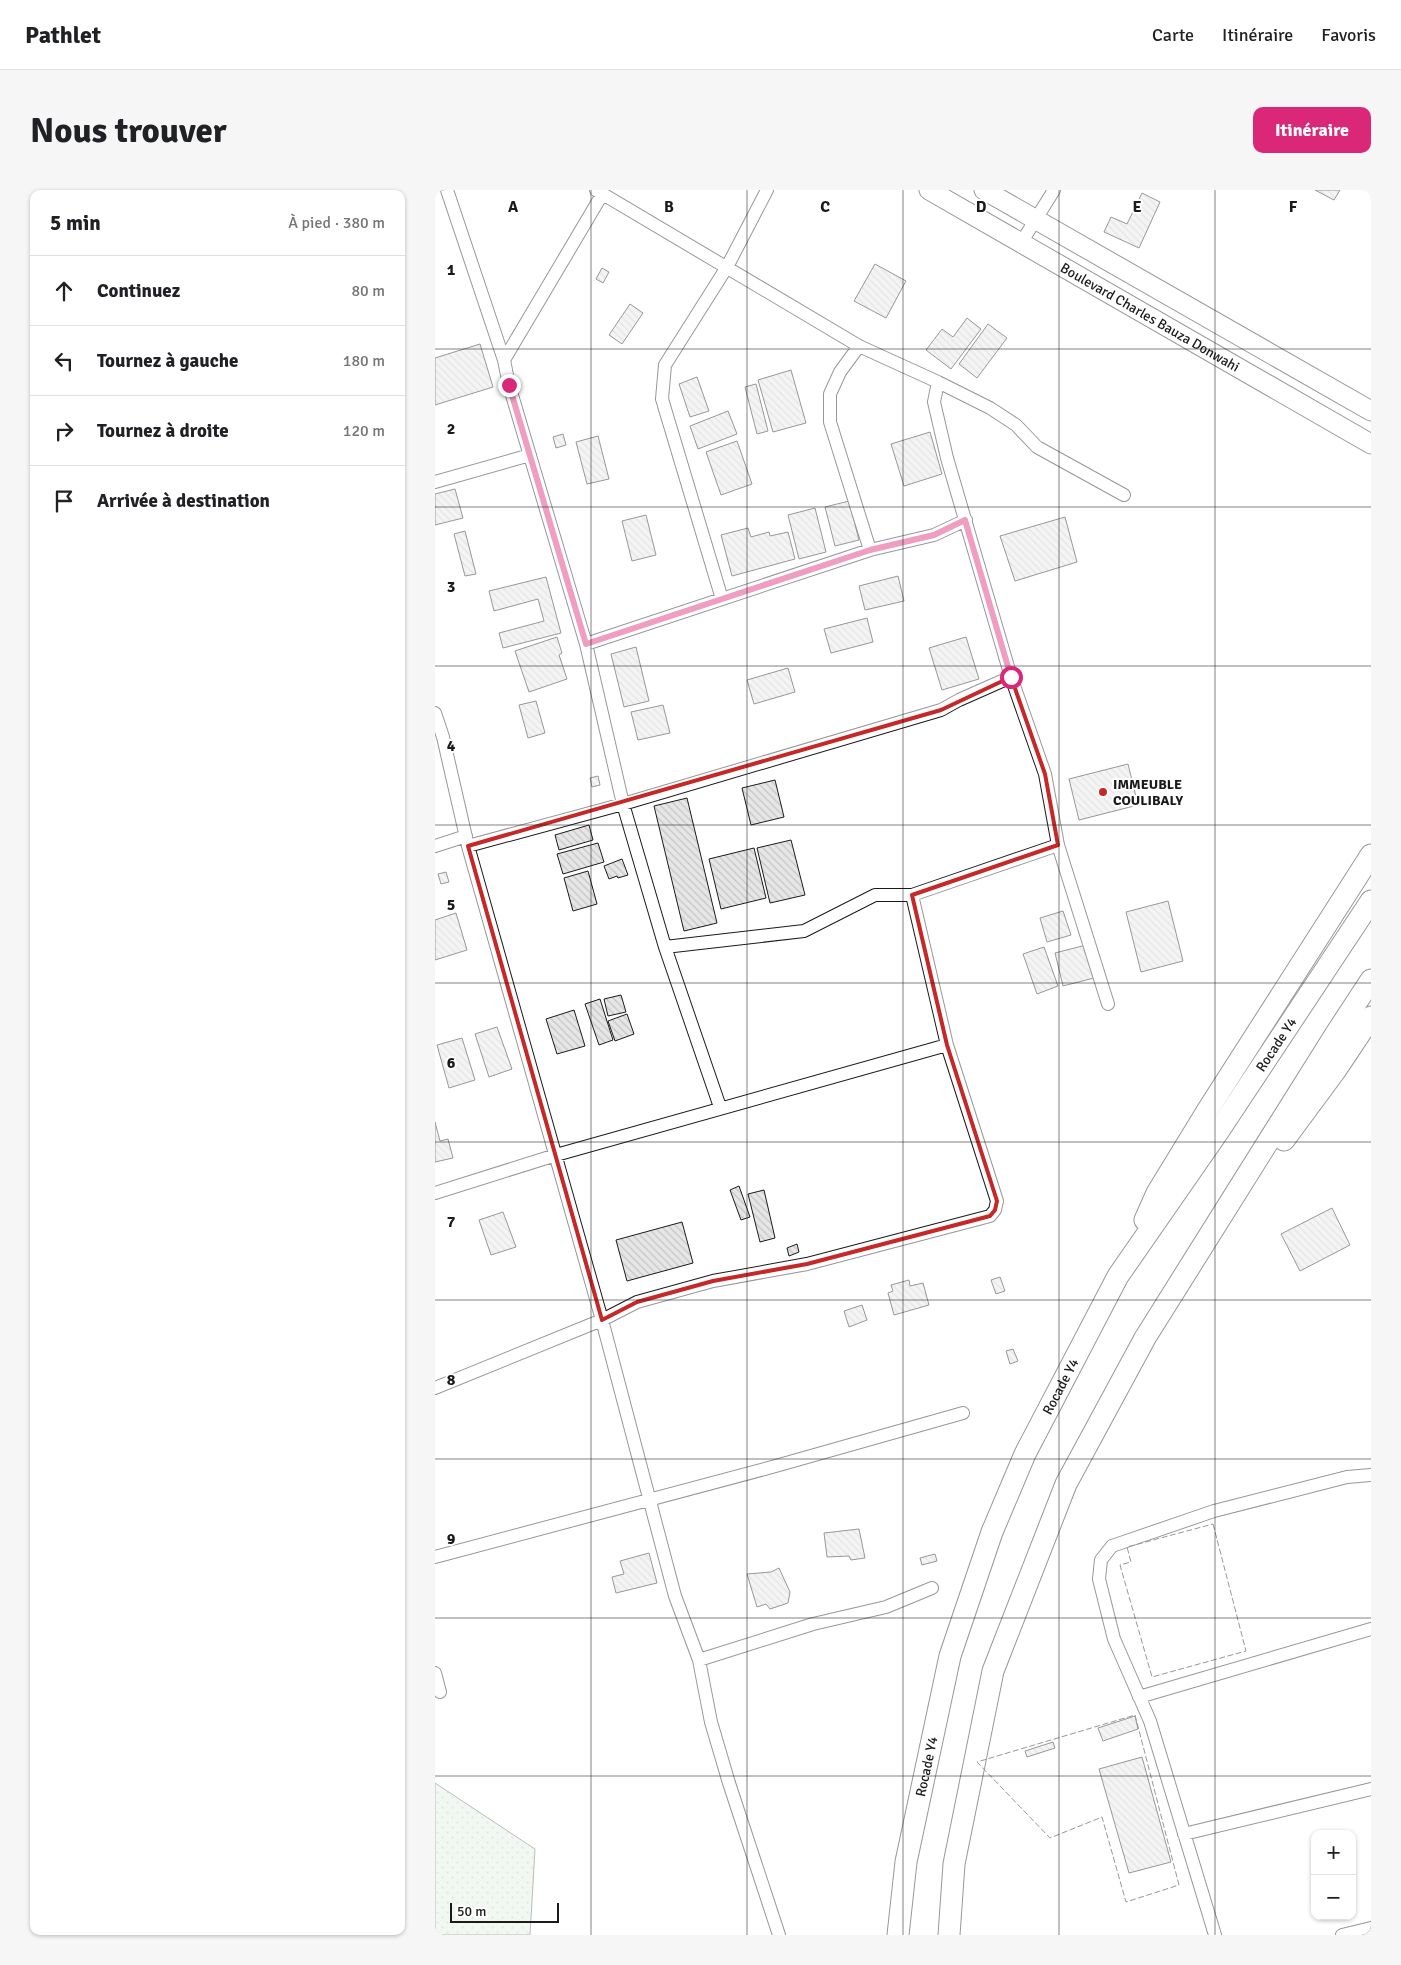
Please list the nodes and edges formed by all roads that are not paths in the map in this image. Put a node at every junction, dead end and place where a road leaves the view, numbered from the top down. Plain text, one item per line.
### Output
1 (447, 190) edge
2 (767, 190) edge
3 (929, 190) edge
4 (984, 190) edge
5 (1054, 190) edge
6 (599, 192) edge
7 (1036, 220) junction
8 (1021, 243) junction
9 (727, 267) junction
10 (859, 346) junction
11 (504, 360) junction
12 (938, 382) junction
13 (1371, 410) edge
14 (1371, 444) edge
15 (530, 455) junction
16 (435, 482) edge
17 (1124, 495) dead end
18 (965, 520) junction
19 (870, 550) junction
20 (722, 598) junction
21 (586, 644) junction
22 (1011, 677) junction
23 (435, 713) edge
24 (623, 804) junction
25 (467, 841) junction
26 (1058, 845) junction
27 (435, 846) edge
28 (1371, 855) edge
29 (912, 895) junction
30 (1371, 901) edge
31 (665, 947) junction
32 (1371, 980) edge
33 (1109, 1004) dead end
34 (1371, 1017) edge
35 (947, 1045) junction
36 (720, 1107) junction
37 (556, 1155) junction
38 (435, 1193) edge
39 (1191, 1264) junction
40 (1118, 1276) junction
41 (602, 1320) junction
42 (435, 1388) edge
43 (963, 1413) dead end
44 (1371, 1475) edge
45 (649, 1500) junction
46 (435, 1557) edge
47 (932, 1588) dead end
48 (1371, 1629) edge
49 (699, 1660) junction
50 (435, 1673) edge
51 (440, 1692) dead end
52 (1139, 1697) junction
53 (1371, 1789) edge
54 (1184, 1834) junction
55 (1371, 1928) edge
56 (779, 1935) edge
57 (898, 1935) edge
58 (949, 1935) edge
59 (1215, 1935) edge
60 (1342, 1935) edge

1 - 11 street
2 - 9 street
3 - 8 main road, Boulevard Charles Bauza Donwahi
4 - 7 main road, Boulevard Charles Bauza Donwahi
5 - 7 street
6 - 9 street
6 - 11 street
7 - 8 street
7 - 13 main road, Boulevard Charles Bauza Donwahi
8 - 14 main road, Boulevard Charles Bauza Donwahi
9 - 10 street
9 - 20 street
10 - 12 street
10 - 19 street
11 - 15 street
12 - 17 street
12 - 18 street
15 - 16 street
15 - 21 street
18 - 19 street
18 - 22 street
19 - 20 street
20 - 21 street
21 - 24 street
22 - 24 street
22 - 26 street
23 - 25 street
24 - 25 street
24 - 31 street
25 - 27 street
25 - 37 street
26 - 29 street
26 - 33 street
28 - 40 highway
29 - 31 street
29 - 35 street
30 - 40 highway, Rocade Y4
31 - 36 street
32 - 39 highway
34 - 39 highway
35 - 36 street
35 - 41 street
36 - 37 street
37 - 38 street
37 - 41 street
39 - 58 highway
40 - 57 highway, Rocade Y4
41 - 42 street
41 - 45 street
43 - 45 street
44 - 52 street
45 - 46 street
45 - 49 street
47 - 49 street
48 - 52 street
49 - 56 street
50 - 51 street
52 - 54 street
53 - 54 street
54 - 59 street
55 - 60 street

